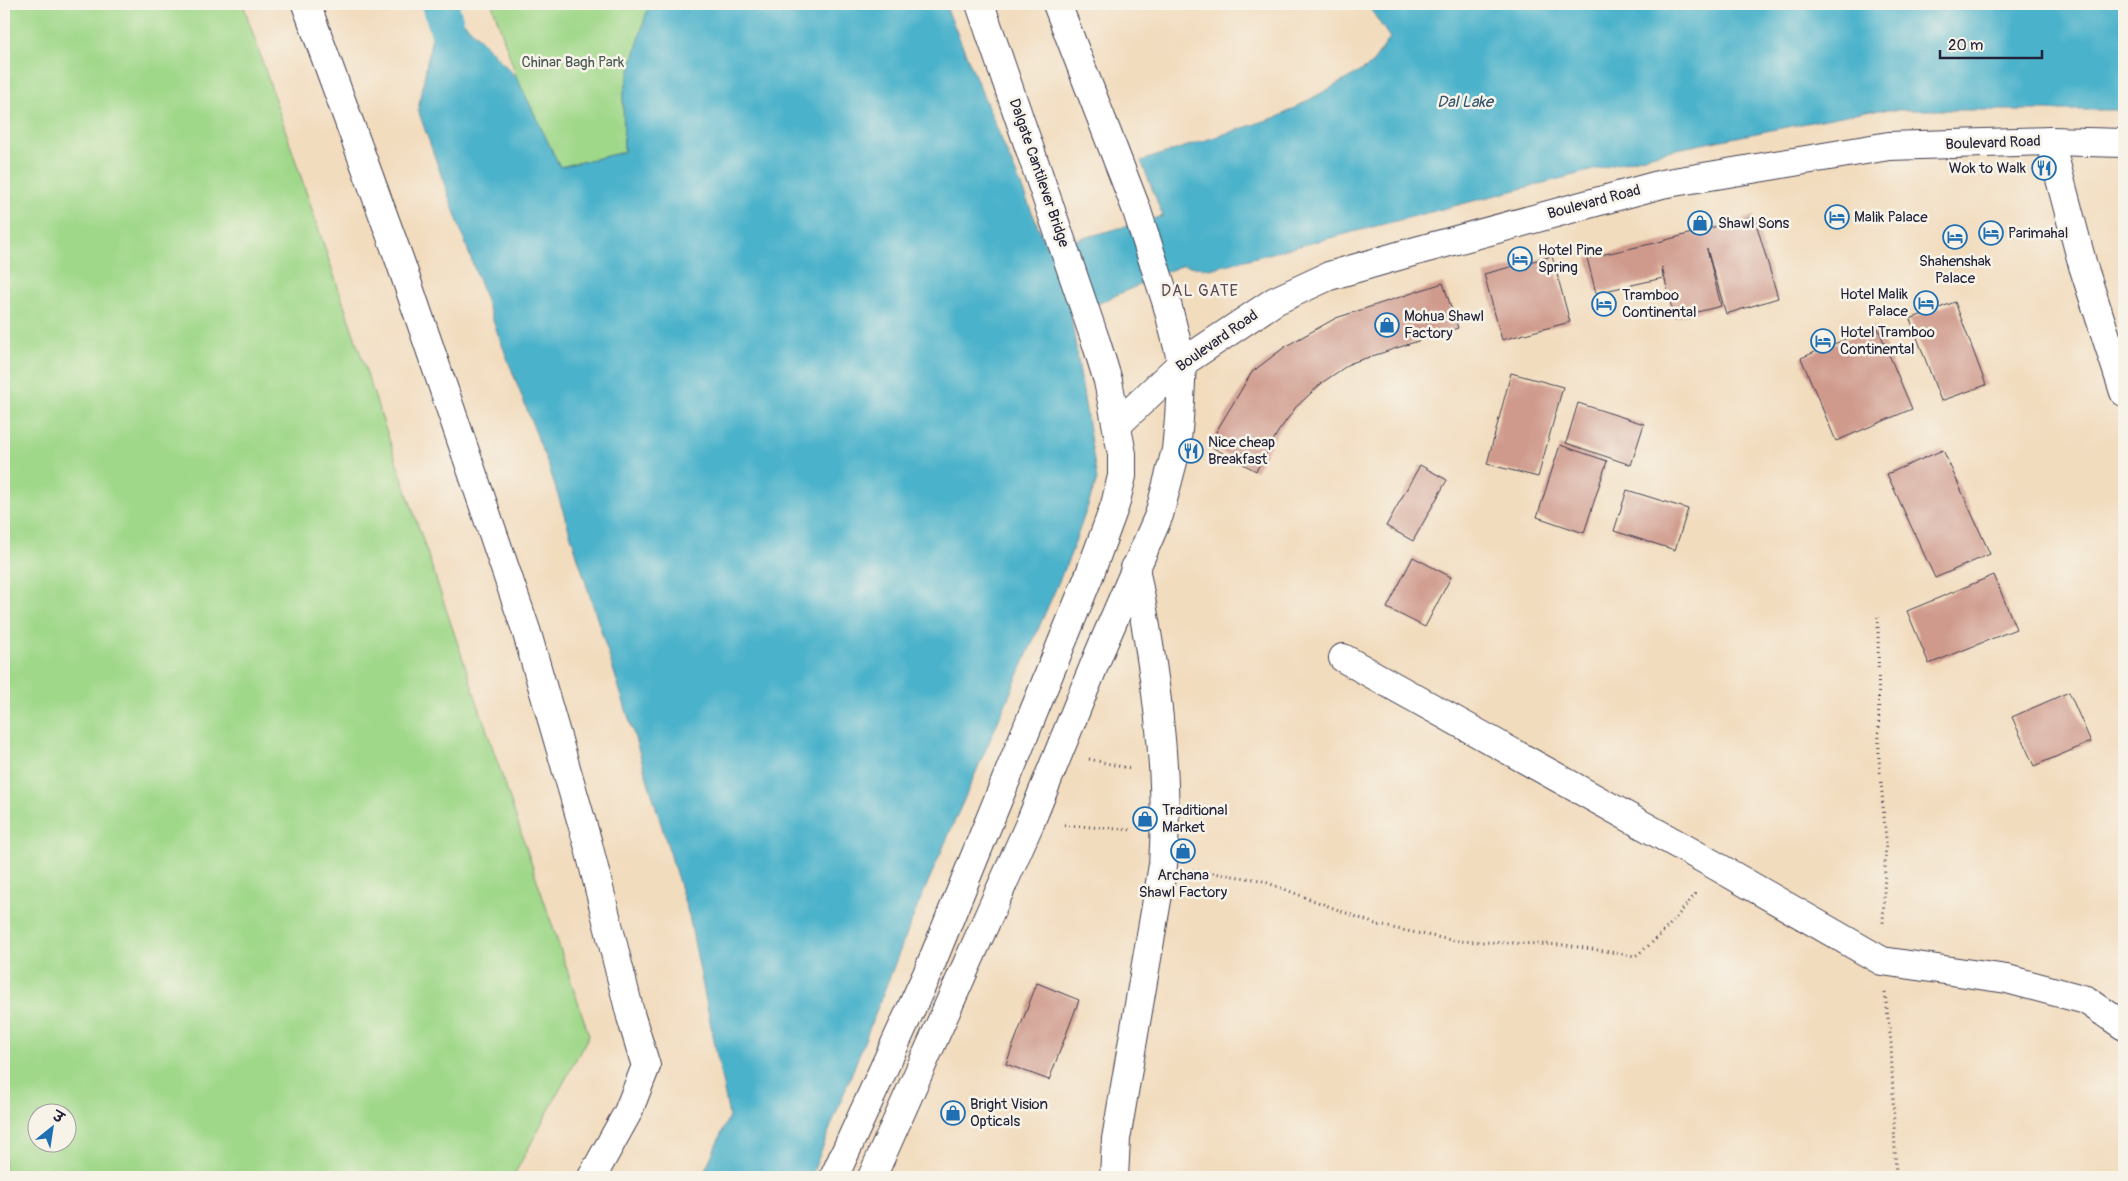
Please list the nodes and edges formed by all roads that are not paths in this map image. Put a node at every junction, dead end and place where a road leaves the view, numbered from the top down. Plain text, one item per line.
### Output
1 (306, 4) edge
2 (980, 4) edge
3 (1057, 4) edge
4 (2050, 141) junction
5 (2124, 143) edge
6 (1182, 363) junction
7 (2124, 392) edge
8 (1118, 426) junction
9 (1135, 568) junction
10 (1343, 658) dead end
11 (2124, 1026) edge
12 (592, 1177) edge
13 (834, 1177) edge
14 (872, 1177) edge
15 (1114, 1177) edge

1 - 12 main road
2 - 8 main road, Dalgate Cantilever Bridge
3 - 6 main road
4 - 5 main road, Boulevard Road
4 - 6 main road, Boulevard Road
4 - 7 main road
6 - 8 main road, Boulevard Road
6 - 9 main road
8 - 13 main road, Dalgate Cantilever Bridge
9 - 14 main road
9 - 15 main road
10 - 11 main road

